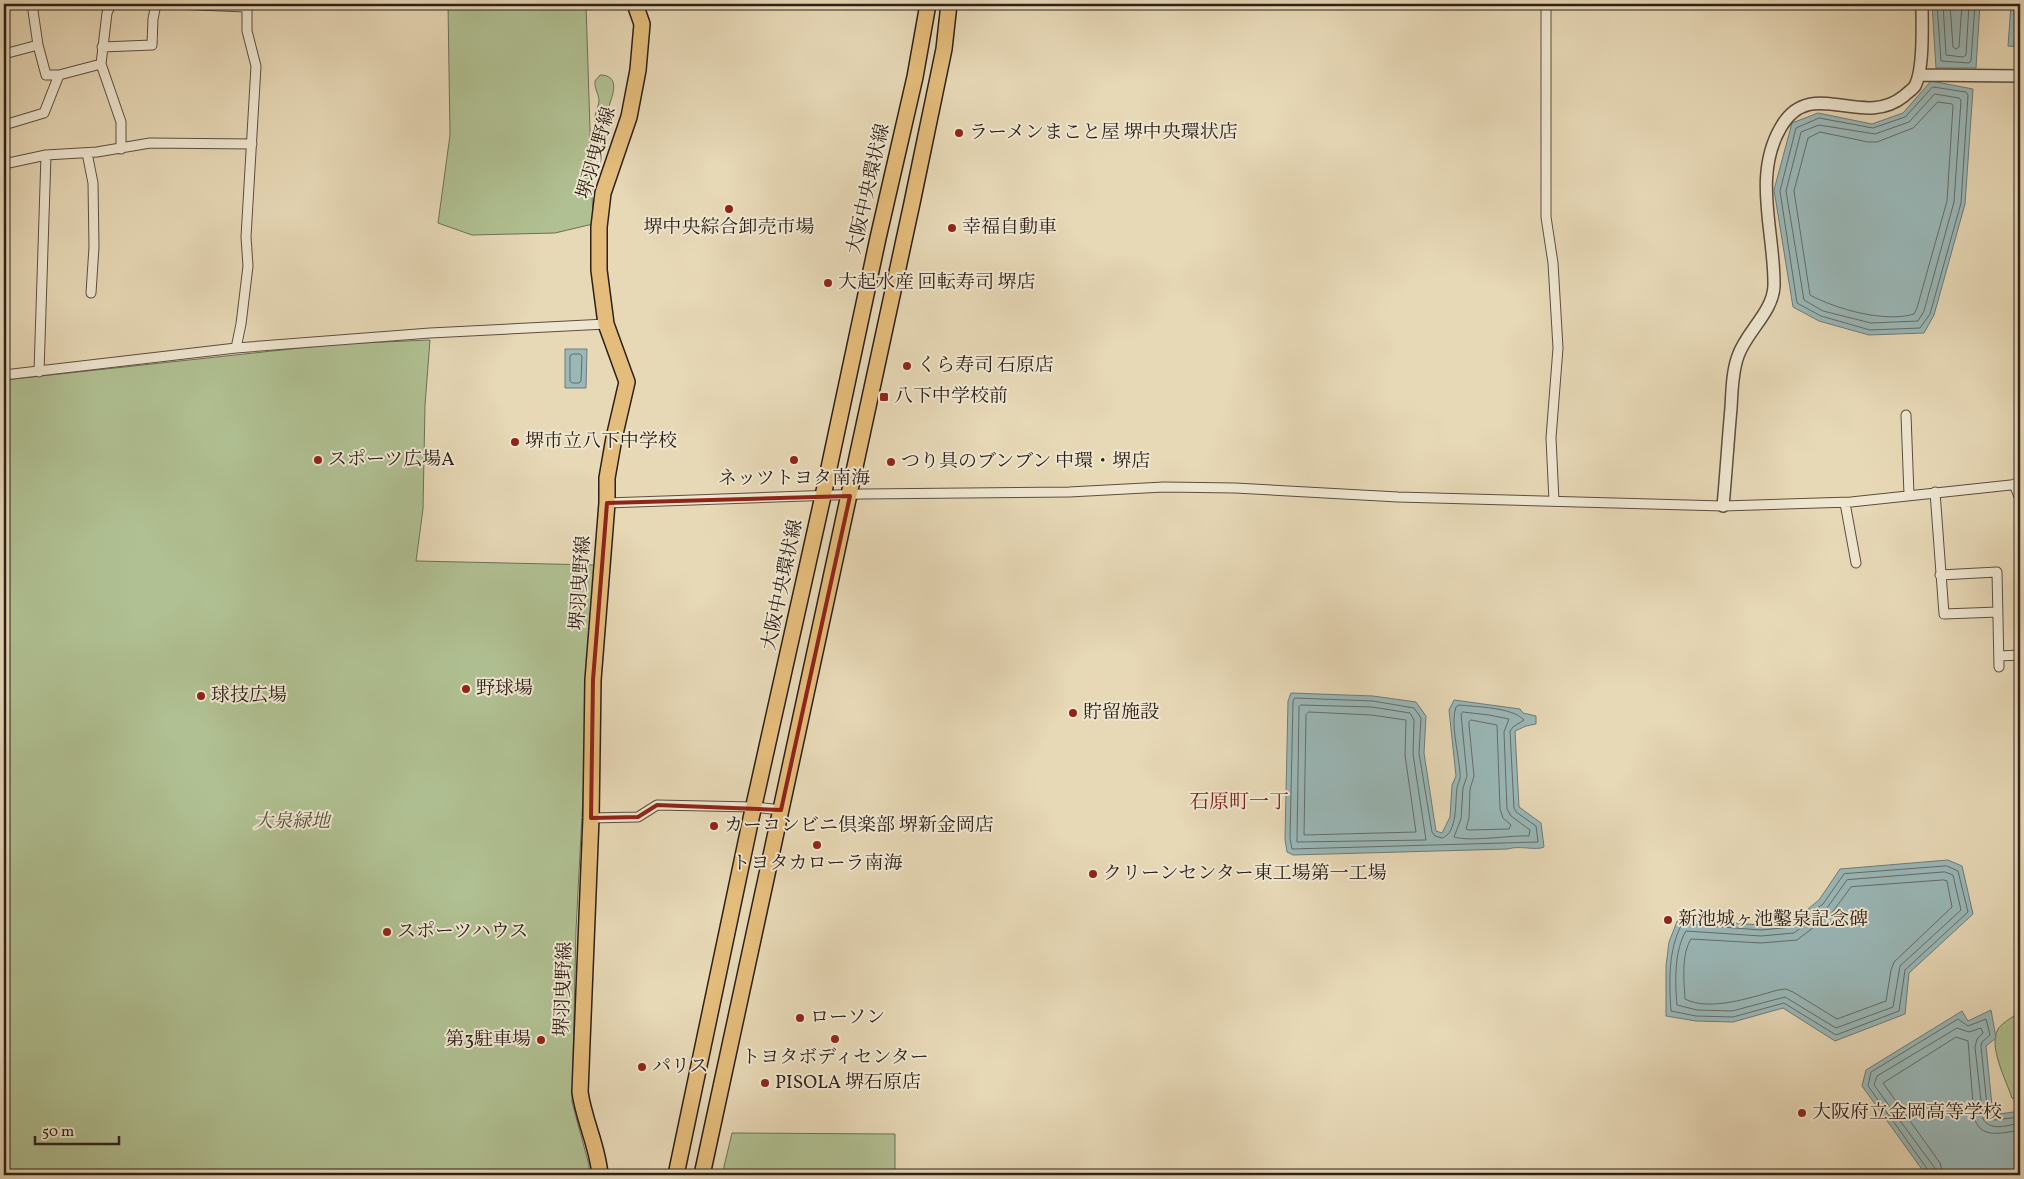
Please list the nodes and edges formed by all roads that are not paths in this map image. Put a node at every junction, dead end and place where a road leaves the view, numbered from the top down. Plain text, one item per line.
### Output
1 (32, 4) edge
2 (111, 4) edge
3 (156, 4) edge
4 (174, 4) edge
5 (635, 4) edge
6 (928, 4) edge
7 (949, 4) edge
8 (1546, 4) edge
9 (1922, 4) edge
10 (246, 5) edge
11 (38, 45) junction
12 (102, 46) junction
13 (4, 54) edge
14 (101, 64) junction
15 (59, 74) junction
16 (1919, 75) junction
17 (2020, 76) edge
18 (4, 125) edge
19 (252, 144) junction
20 (121, 148) junction
21 (86, 153) junction
22 (46, 155) junction
23 (4, 164) edge
24 (89, 289) dead end
25 (606, 324) junction
26 (236, 348) junction
27 (39, 372) junction
28 (4, 375) edge
29 (1906, 415) dead end
30 (2017, 484) edge
31 (1935, 492) junction
32 (1910, 495) junction
33 (823, 496) junction
34 (850, 496) junction
35 (2020, 499) edge
36 (1554, 501) junction
37 (607, 503) junction
38 (1845, 503) junction
39 (1723, 506) junction
40 (1856, 563) dead end
41 (1940, 575) junction
42 (1998, 612) junction
43 (2020, 655) edge
44 (1999, 656) junction
45 (1999, 667) dead end
46 (754, 807) junction
47 (781, 810) junction
48 (591, 818) junction
49 (600, 1175) edge
50 (676, 1175) edge
51 (702, 1175) edge

1 - 11 street
2 - 12 street
3 - 12 street
4 - 10 street
5 - 25 main road, 堺羽曳野線
6 - 33 main road, 大阪中央環状線
7 - 34 main road
8 - 36 street
9 - 16 street
10 - 19 street
11 - 13 street
11 - 15 street
12 - 14 street
14 - 15 street
14 - 20 street
15 - 18 street
16 - 17 street
16 - 39 street
19 - 20 street
19 - 26 street
20 - 21 street
21 - 22 street
21 - 24 street
22 - 23 street
22 - 27 street
25 - 26 street
25 - 37 main road, 堺羽曳野線
26 - 27 street
27 - 28 street
29 - 32 street
30 - 31 street
30 - 35 street
31 - 32 street
31 - 41 street
32 - 38 street
33 - 34 street
33 - 37 street
33 - 46 main road, 大阪中央環状線
34 - 36 street
34 - 47 main road
36 - 39 street
37 - 48 main road, 堺羽曳野線
38 - 39 street
38 - 40 street
41 - 42 street
41 - 42 street
42 - 44 street
43 - 44 street
44 - 45 street
46 - 47 street
46 - 48 street
46 - 50 main road, 大阪中央環状線
47 - 51 main road
48 - 49 main road, 堺羽曳野線

